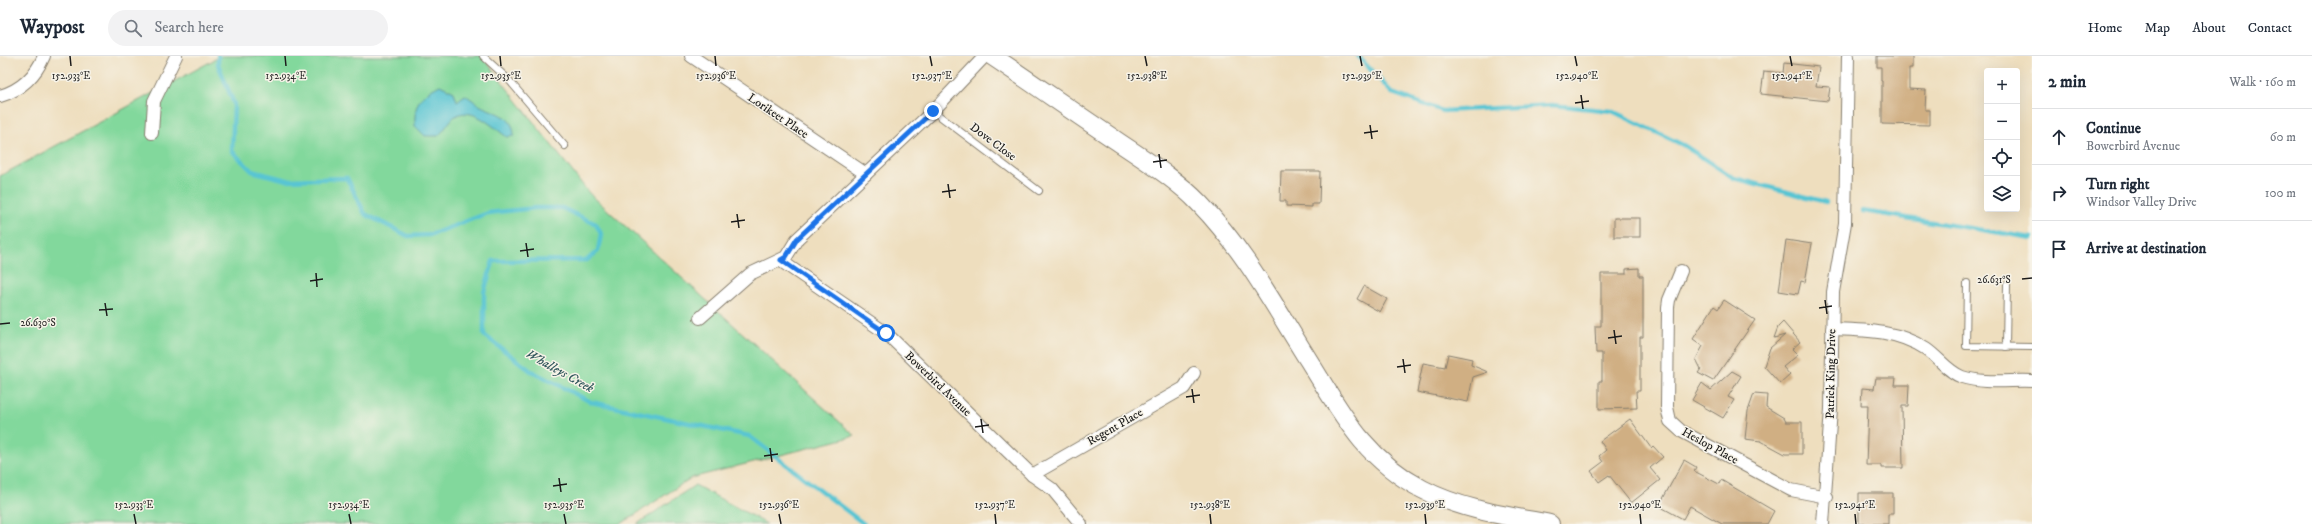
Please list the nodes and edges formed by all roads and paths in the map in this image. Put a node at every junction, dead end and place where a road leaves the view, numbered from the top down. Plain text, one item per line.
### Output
1 (44, 56) edge
2 (176, 56) edge
3 (483, 56) edge
4 (691, 56) edge
5 (985, 56) edge
6 (992, 56) edge
7 (1848, 56) edge
8 (0, 96) edge
9 (933, 111) junction
10 (152, 133) dead end
11 (565, 146) dead end
12 (866, 174) junction
13 (1039, 191) dead end
14 (781, 260) junction
15 (1681, 271) dead end
16 (1967, 283) dead end
17 (2008, 284) dead end
18 (700, 318) dead end
19 (1832, 329) junction
20 (2006, 347) junction
21 (2032, 347) edge
22 (1194, 373) dead end
23 (2032, 381) edge
24 (1032, 475) junction
25 (1827, 497) junction
26 (1081, 524) edge
27 (1547, 524) edge
28 (1823, 524) edge

1 - 8 street
2 - 10 street
3 - 11 lane
4 - 12 street, Lorikeet Place
5 - 9 street
6 - 27 street
7 - 19 street, Patrick King Drive
9 - 12 street
9 - 13 lane, Dove Close
12 - 14 street
14 - 18 street
14 - 24 street, Bowerbird Avenue
15 - 25 street, Heslop Place
16 - 20 lane
17 - 20 lane
19 - 23 street
19 - 25 street, Patrick King Drive
20 - 21 lane
22 - 24 street, Regent Place
24 - 26 street, Bowerbird Avenue
25 - 28 street, Patrick King Drive

